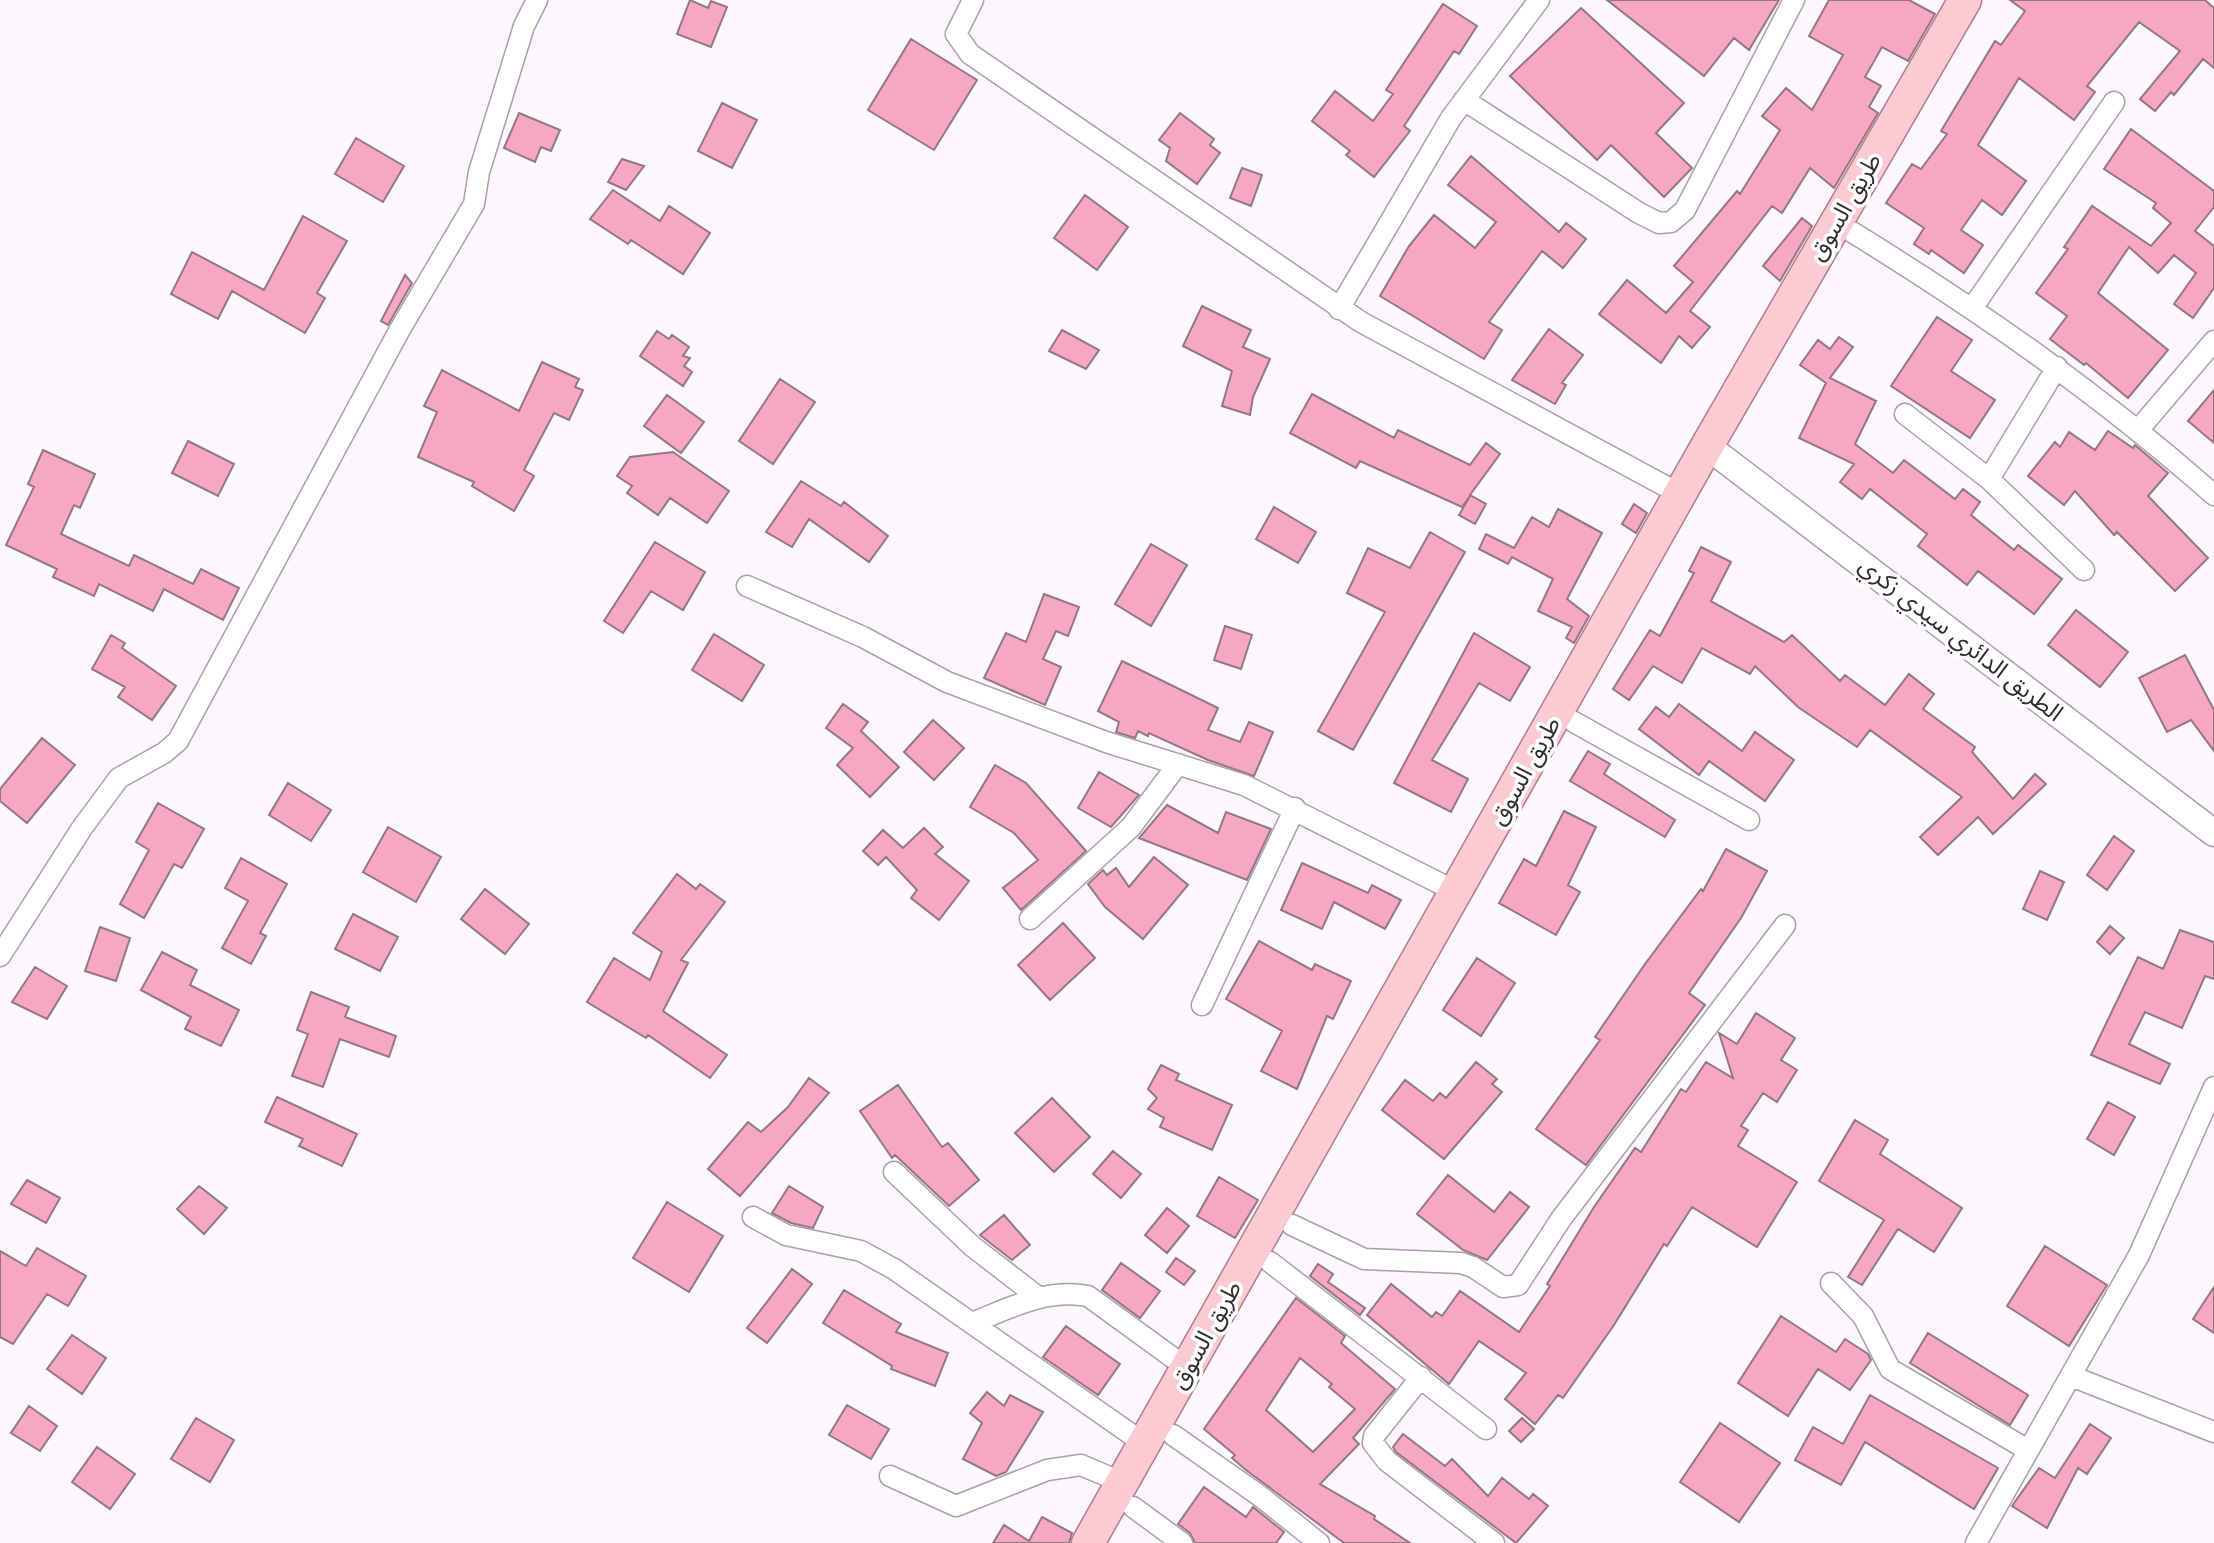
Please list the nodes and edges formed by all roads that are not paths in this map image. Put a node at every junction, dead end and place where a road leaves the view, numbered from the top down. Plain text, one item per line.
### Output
1 (537, 0) edge
2 (973, 0) edge
3 (1539, 0) edge
4 (1794, 0) edge
5 (1963, 3) edge
6 (1464, 100) junction
7 (2114, 102) dead end
8 (1852, 232) junction
9 (1973, 307) junction
10 (1339, 309) junction
11 (2214, 341) edge
12 (2057, 367) junction
13 (1905, 414) dead end
14 (2139, 429) junction
15 (1715, 451) junction
16 (1989, 479) junction
17 (1680, 494) junction
18 (2214, 495) edge
19 (2084, 570) dead end
20 (747, 586) dead end
21 (1574, 722) junction
22 (1178, 764) junction
23 (1295, 808) junction
24 (1749, 820) dead end
25 (2214, 833) edge
26 (1457, 892) junction
27 (1030, 919) dead end
28 (1785, 925) dead end
29 (0, 956) edge
30 (1202, 1005) dead end
31 (2214, 1087) edge
32 (894, 1172) dead end
33 (753, 1217) dead end
34 (1292, 1225) junction
35 (1270, 1262) junction
36 (1831, 1283) dead end
37 (1038, 1297) junction
38 (972, 1323) junction
39 (1187, 1368) junction
40 (2071, 1376) junction
41 (1421, 1377) junction
42 (1486, 1429) dead end
43 (2214, 1432) edge
44 (1159, 1440) junction
45 (2028, 1450) junction
46 (890, 1476) dead end
47 (1127, 1494) junction
48 (1088, 1543) edge
49 (1112, 1543) edge
50 (1182, 1543) edge
51 (1319, 1543) edge
52 (1494, 1543) edge
53 (1976, 1543) edge

1 - 29 street
2 - 10 street
3 - 6 street
4 - 6 street
5 - 8 main road, طريق السوق
5 - 15 main road, طريق السوق
6 - 10 street
7 - 9 street
8 - 9 street
8 - 15 main road, طريق السوق
9 - 12 street
10 - 17 street
11 - 14 street
12 - 14 street
12 - 16 street
13 - 16 street
14 - 18 street
15 - 17 main road, طريق السوق
15 - 21 main road, طريق السوق
15 - 25 street, الطريق الدائري سيدي زكري
16 - 19 street
17 - 26 main road, طريق السوق
20 - 22 street
21 - 24 street
21 - 34 main road, طريق السوق
22 - 23 street
22 - 27 street
23 - 26 street
23 - 30 street
26 - 39 main road, طريق السوق
28 - 34 street
31 - 40 street
32 - 37 street
33 - 38 street
34 - 35 main road, طريق السوق
35 - 41 street
35 - 44 main road, طريق السوق
36 - 45 street
37 - 38 street
37 - 39 street
38 - 44 street
39 - 44 main road, طريق السوق
40 - 43 street
40 - 45 street
41 - 42 street
41 - 52 street
44 - 47 main road, طريق السوق
44 - 51 street
45 - 53 street
46 - 47 street
47 - 48 main road, طريق السوق
47 - 49 main road, طريق السوق
47 - 50 street

